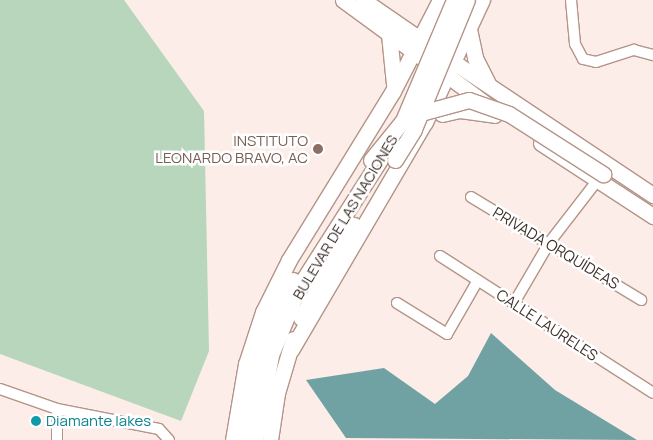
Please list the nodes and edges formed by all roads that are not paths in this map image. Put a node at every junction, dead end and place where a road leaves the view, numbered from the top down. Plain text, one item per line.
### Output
1 (343, 0) edge
2 (363, 0) edge
3 (454, 0) edge
4 (467, 0) edge
5 (482, 0) edge
6 (571, 0) edge
7 (439, 3) edge
8 (469, 26) junction
9 (391, 27) junction
10 (417, 46) junction
11 (653, 55) edge
12 (455, 63) junction
13 (448, 76) junction
14 (488, 86) junction
15 (393, 91) junction
16 (503, 117) junction
17 (425, 122) junction
18 (600, 178) junction
19 (653, 195) edge
20 (471, 197) dead end
21 (653, 206) edge
22 (653, 216) edge
23 (549, 243) junction
24 (440, 256) dead end
25 (478, 280) junction
26 (642, 300) dead end
27 (397, 303) dead end
28 (514, 303) junction
29 (291, 350) junction
30 (0, 389) edge
31 (653, 393) edge
32 (57, 409) junction
33 (272, 436) edge
34 (56, 440) edge
35 (170, 440) edge
36 (234, 440) edge
37 (244, 440) edge
38 (255, 440) edge

1 - 9 main road
2 - 9 main road
3 - 38 main road, BULEVAR DE LAS NACIONES, bridge
4 - 29 main road, BULEVAR DE LAS NACIONES, bridge
5 - 8 main road
6 - 11 street
7 - 9 main road
7 - 10 main road
8 - 12 main road
8 - 14 main road
9 - 10 main road
9 - 15 main road
10 - 12 main road
10 - 13 main road
10 - 15 main road
12 - 13 main road
12 - 14 main road
13 - 16 main road
13 - 17 main road
14 - 19 main road
15 - 36 main road
16 - 17 main road
16 - 18 main road
17 - 29 main road
18 - 21 main road
18 - 22 main road
18 - 23 street
18 - 37 main road, bridge
20 - 23 street, PRIVADA ORQUÍDEAS
23 - 26 street, PRIVADA ORQUÍDEAS
23 - 28 street
24 - 25 street, CALLE LAURELES
25 - 27 street
25 - 28 street, CALLE LAURELES
28 - 31 street, CALLE LAURELES
29 - 33 main road, BULEVAR DE LAS NACIONES
30 - 32 street
32 - 34 street
32 - 35 street

